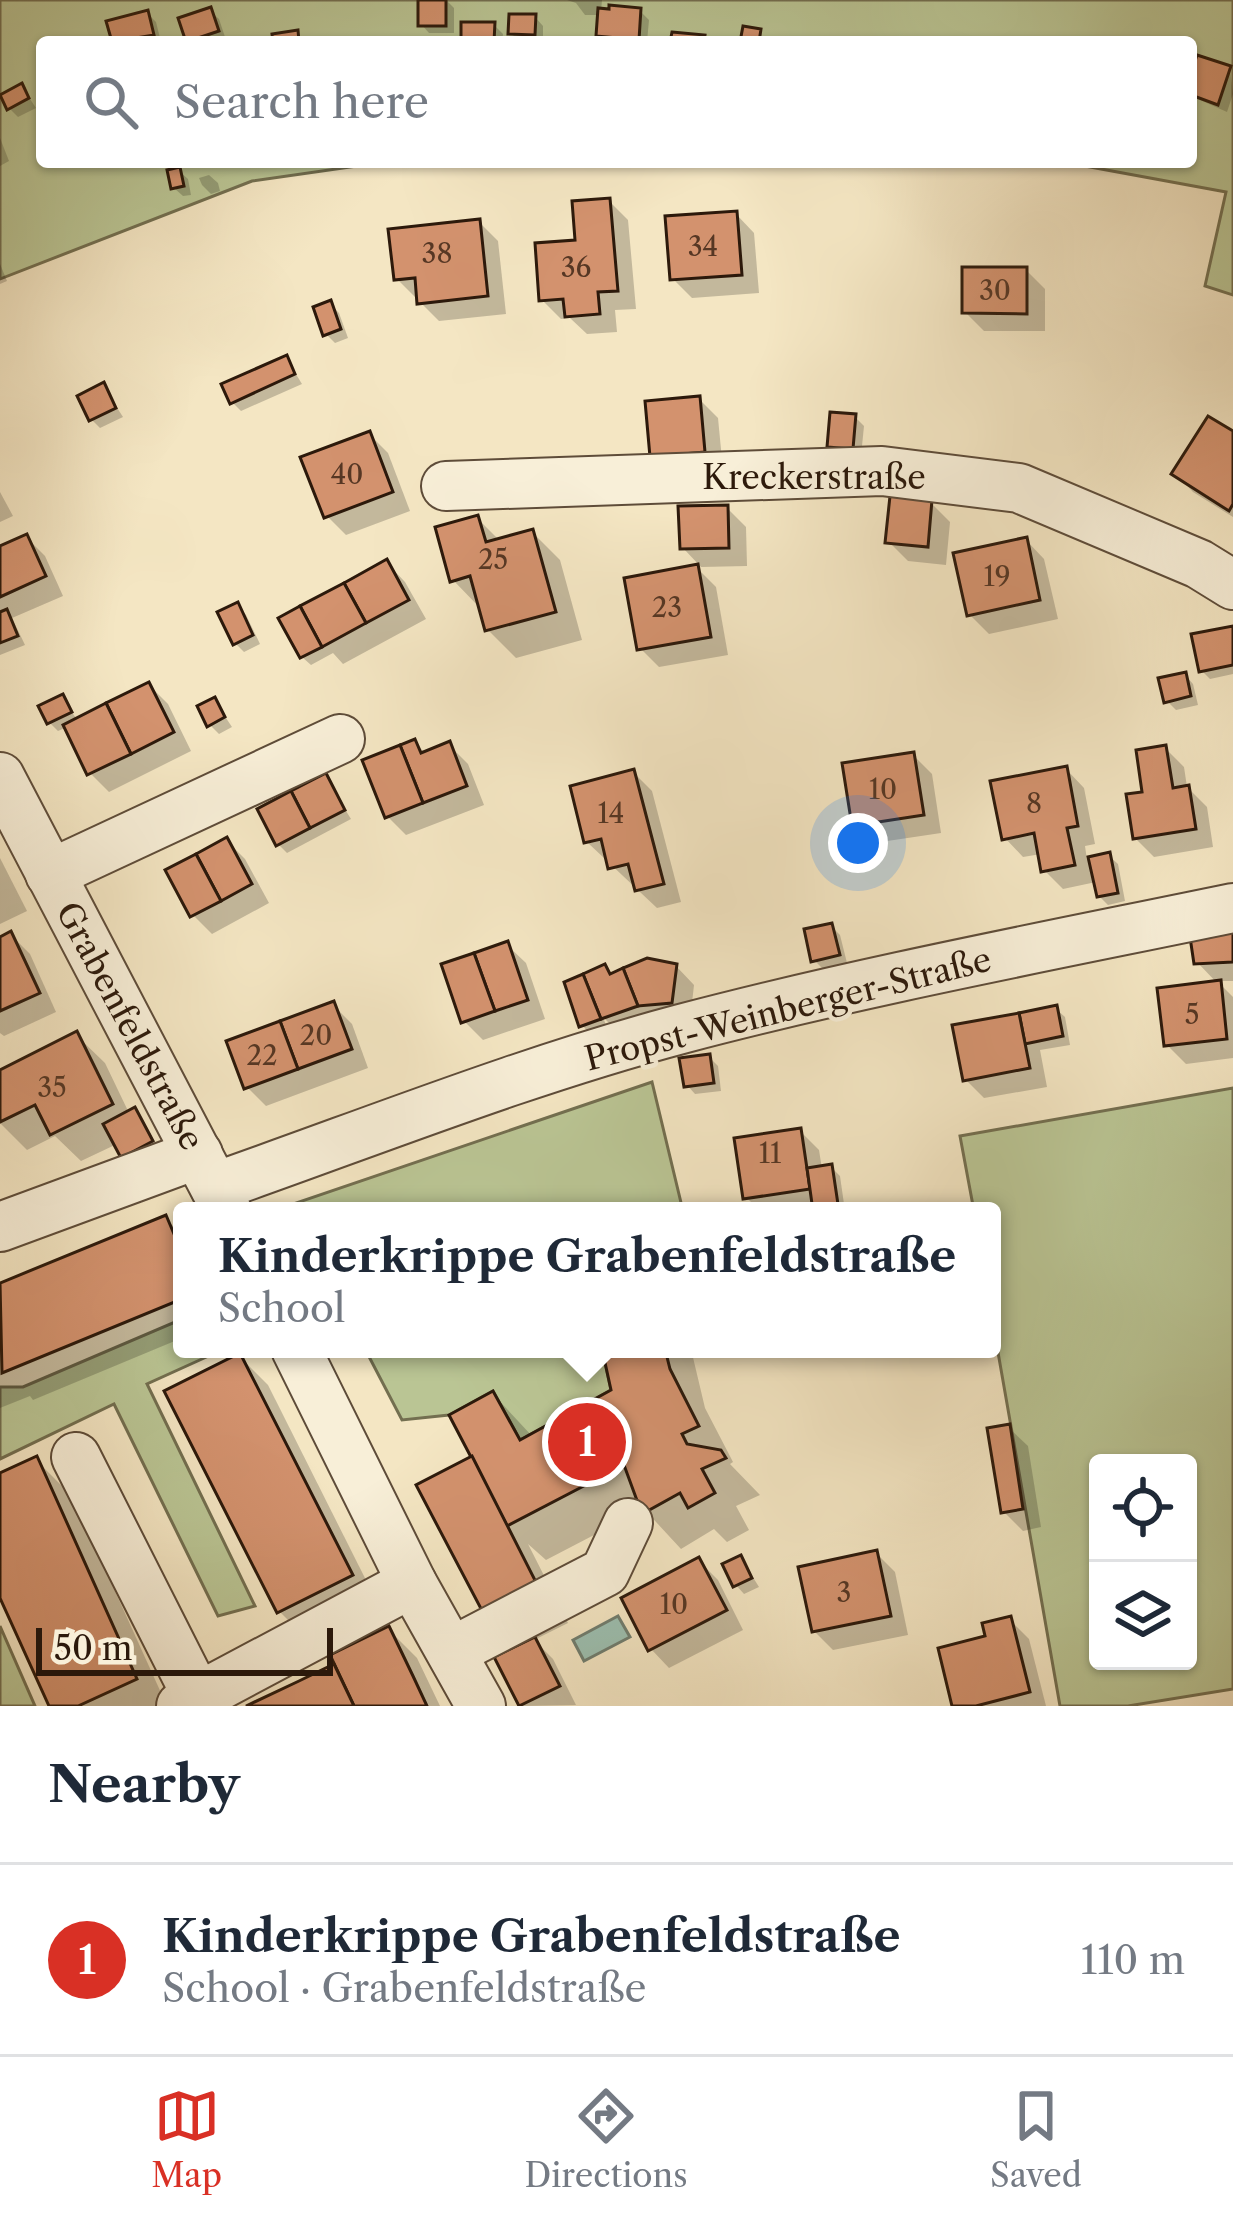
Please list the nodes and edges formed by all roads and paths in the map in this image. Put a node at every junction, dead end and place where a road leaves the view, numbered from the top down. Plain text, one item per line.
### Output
1 (446, 486) dead end
2 (1233, 585) edge
3 (340, 739) dead end
4 (0, 777) edge
5 (50, 874) junction
6 (1233, 908) edge
7 (213, 1184) edge
8 (0, 1227) edge
9 (300, 1358) edge
10 (76, 1457) dead end
11 (628, 1523) dead end
12 (412, 1582) junction
13 (453, 1651) junction
14 (189, 1702) edge
15 (481, 1706) edge

1 - 2 street, Kreckerstraße
3 - 5 street
4 - 5 street, Grabenfeldstraße
5 - 7 street, Grabenfeldstraße
6 - 7 street, Propst-Weinberger-Straße
7 - 8 street, Propst-Weinberger-Straße
9 - 12 street
10 - 14 street
11 - 13 street
12 - 13 street
12 - 14 street
13 - 15 street

